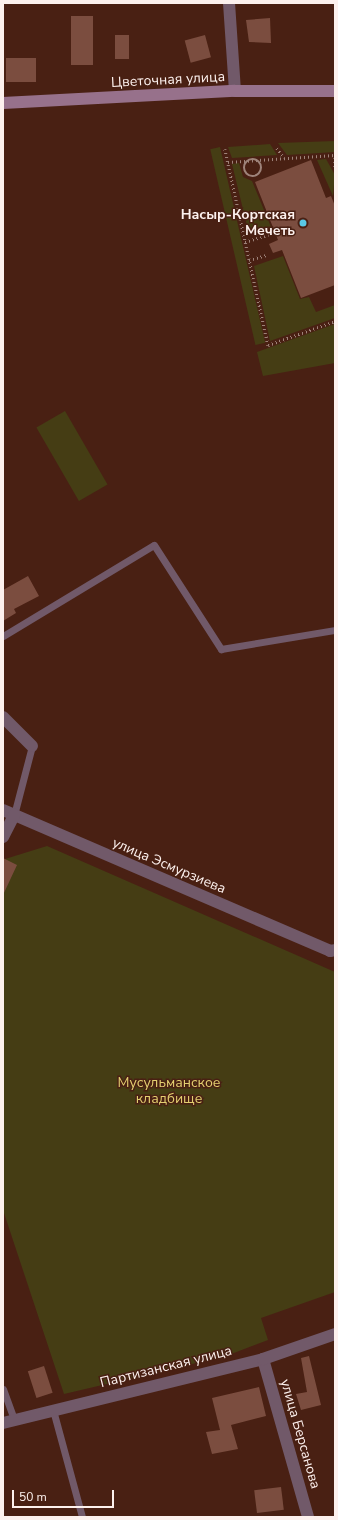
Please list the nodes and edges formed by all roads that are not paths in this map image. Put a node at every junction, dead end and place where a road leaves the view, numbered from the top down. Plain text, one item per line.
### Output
1 (230, 3) edge
2 (235, 91) junction
3 (335, 91) edge
4 (3, 103) edge
5 (335, 630) edge
6 (3, 636) edge
7 (3, 717) edge
8 (32, 746) joint
9 (8, 813) edge
10 (3, 838) edge
11 (333, 952) edge
12 (335, 1334) edge
13 (263, 1359) junction
14 (3, 1389) edge
15 (53, 1410) junction
16 (8, 1422) edge
17 (82, 1517) edge
18 (308, 1517) edge

1 - 2 street
2 - 3 street, Цветочная улица
2 - 4 street, Цветочная улица
5 - 6 lane
7 - 8 street
8 - 9 lane
9 - 10 street
9 - 11 street, улица Эсмурзиева
12 - 13 street, Партизанская улица
13 - 15 street, Партизанская улица
13 - 18 street, улица Берсанова
14 - 16 lane
15 - 16 street, Партизанская улица
15 - 17 lane

